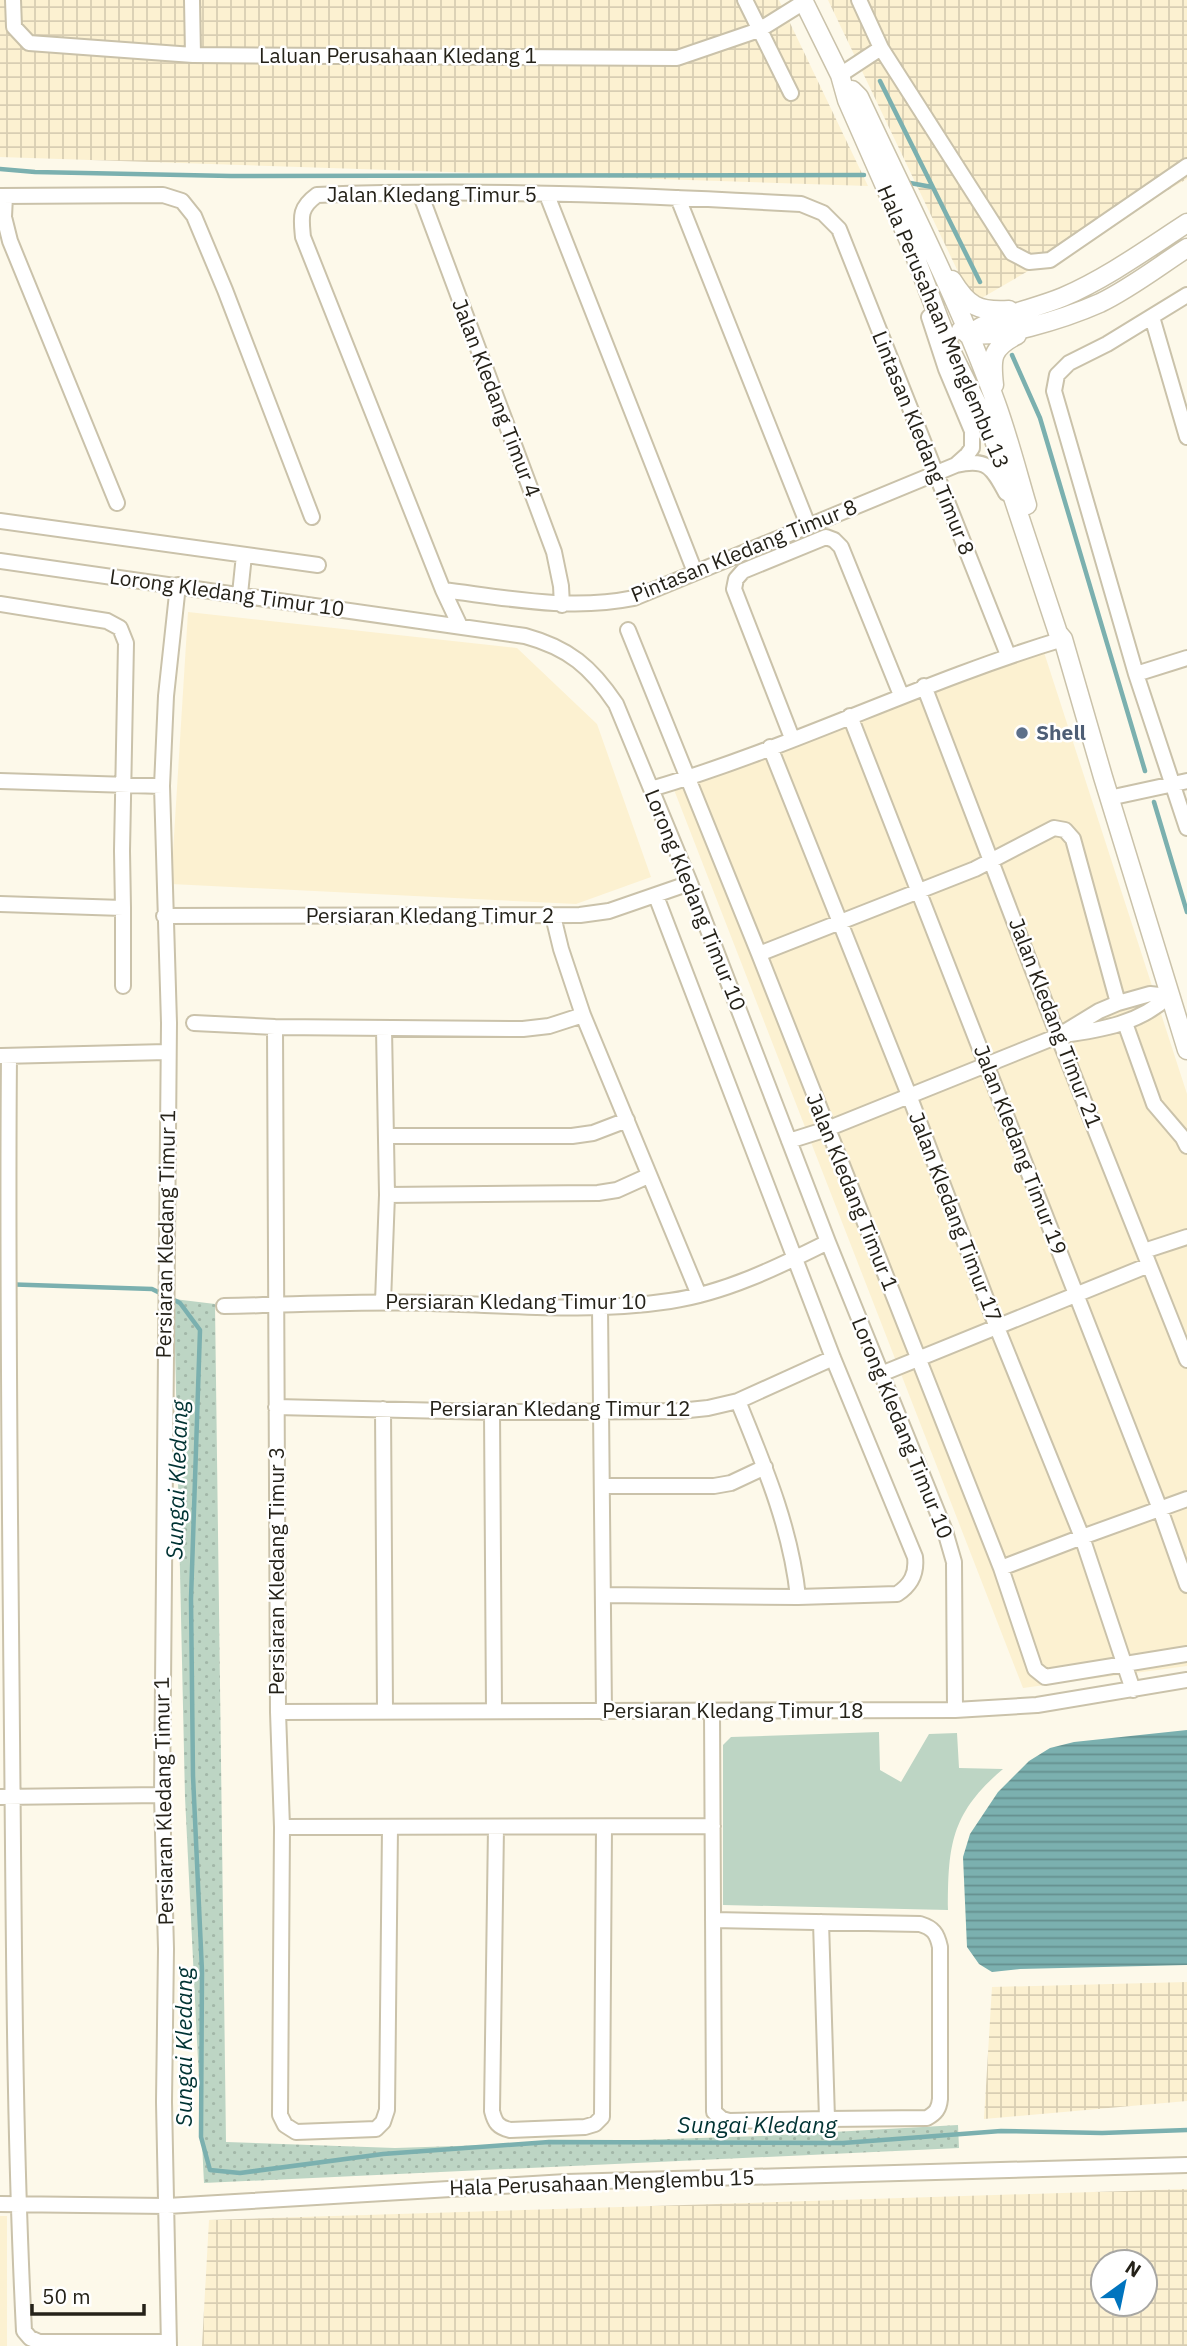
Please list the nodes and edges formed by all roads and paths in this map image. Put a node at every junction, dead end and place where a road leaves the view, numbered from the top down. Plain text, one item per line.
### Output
1 (13, 0) edge
2 (192, 0) edge
3 (745, 0) edge
4 (859, 0) edge
5 (803, 1) edge
6 (759, 30) junction
7 (881, 48) junction
8 (193, 55) junction
9 (840, 75) junction
10 (791, 93) dead end
11 (1187, 166) edge
12 (419, 193) junction
13 (547, 195) junction
14 (2, 196) edge
15 (678, 198) junction
16 (900, 219) junction
17 (1187, 223) edge
18 (839, 229) joint
19 (910, 243) junction
20 (1187, 248) edge
21 (933, 253) junction
22 (1187, 295) edge
23 (1036, 316) junction
24 (1152, 317) junction
25 (968, 335) junction
26 (996, 404) junction
27 (992, 434) junction
28 (1187, 437) edge
29 (956, 465) junction
30 (934, 474) junction
31 (117, 503) dead end
32 (312, 517) dead end
33 (0, 522) edge
34 (808, 525) junction
35 (1022, 526) junction
36 (244, 555) junction
37 (0, 561) edge
38 (318, 565) dead end
39 (695, 572) junction
40 (178, 585) junction
41 (443, 590) junction
42 (240, 594) junction
43 (0, 604) edge
44 (562, 605) junction
45 (460, 626) junction
46 (628, 631) dead end
47 (1063, 639) junction
48 (1008, 655) junction
49 (1187, 658) edge
50 (1136, 674) junction
51 (924, 686) junction
52 (901, 695) junction
53 (850, 716) junction
54 (792, 738) junction
55 (770, 747) junction
56 (688, 778) junction
57 (0, 780) edge
58 (1187, 781) edge
59 (123, 786) junction
60 (162, 786) junction
61 (1172, 786) junction
62 (651, 789) junction
63 (1109, 798) junction
64 (1187, 828) edge
65 (991, 859) junction
66 (690, 883) junction
67 (918, 891) junction
68 (656, 897) junction
69 (0, 904) edge
70 (123, 908) junction
71 (164, 916) junction
72 (553, 916) junction
73 (841, 922) junction
74 (759, 954) junction
75 (123, 986) dead end
76 (1169, 996) junction
77 (1118, 1003) junction
78 (583, 1015) junction
79 (194, 1023) dead end
80 (1125, 1023) junction
81 (275, 1027) junction
82 (1184, 1027) edge
83 (384, 1029) junction
84 (1058, 1036) junction
85 (1187, 1050) edge
86 (167, 1052) junction
87 (4, 1056) edge
88 (987, 1064) junction
89 (909, 1095) junction
90 (627, 1120) junction
91 (827, 1129) junction
92 (386, 1136) junction
93 (789, 1141) junction
94 (1187, 1146) edge
95 (648, 1176) junction
96 (387, 1195) junction
97 (1187, 1237) edge
98 (828, 1242) junction
99 (796, 1258) junction
100 (1146, 1258) junction
101 (1076, 1293) junction
102 (699, 1295) junction
103 (383, 1302) junction
104 (224, 1306) dead end
105 (277, 1306) junction
106 (600, 1307) junction
107 (996, 1325) junction
108 (833, 1358) junction
109 (918, 1358) junction
110 (1187, 1360) edge
111 (881, 1374) junction
112 (738, 1401) junction
113 (276, 1407) junction
114 (383, 1409) junction
115 (492, 1412) junction
116 (601, 1412) junction
117 (765, 1467) junction
118 (602, 1486) junction
119 (1187, 1499) edge
120 (1160, 1509) junction
121 (1082, 1536) junction
122 (1002, 1568) junction
123 (1187, 1585) edge
124 (603, 1595) junction
125 (798, 1597) junction
126 (1187, 1654) edge
127 (1125, 1665) junction
128 (1187, 1680) edge
129 (1133, 1689) junction
130 (385, 1710) junction
131 (955, 1710) junction
132 (494, 1711) junction
133 (712, 1711) junction
134 (278, 1712) junction
135 (604, 1712) junction
136 (162, 1795) junction
137 (6, 1797) edge
138 (713, 1826) junction
139 (282, 1827) junction
140 (390, 1827) junction
141 (496, 1827) junction
142 (604, 1827) junction
143 (713, 1920) junction
144 (821, 1922) junction
145 (827, 2119) junction
146 (1187, 2165) edge
147 (0, 2204) edge
148 (18, 2204) junction
149 (167, 2206) junction
150 (169, 2344) edge

1 - 8 street, Laluan Perusahaan Kledang 1
2 - 8 street
3 - 6 street
4 - 7 street
5 - 6 street, Laluan Perusahaan Kledang 1
5 - 9 street, Hala Perusahaan Menglembu 13
6 - 8 street, Laluan Perusahaan Kledang 1
6 - 10 street
7 - 9 street
7 - 11 street
9 - 16 street, Hala Perusahaan Menglembu 13
9 - 21 street, Hala Perusahaan Menglembu 13
12 - 13 street, Jalan Kledang Timur 5
12 - 41 street, Jalan Kledang Timur 5
12 - 44 street, Jalan Kledang Timur 4
13 - 15 street, Jalan Kledang Timur 5
13 - 39 street
14 - 31 street
14 - 32 street
15 - 18 street, Jalan Kledang Timur 5
15 - 34 street
16 - 19 street, Hala Perusahaan Menglembu 13
16 - 29 street
17 - 23 street
18 - 30 street, Lintasan Kledang Timur 8
19 - 25 street
19 - 27 street, Hala Perusahaan Menglembu 13
20 - 23 street
21 - 23 street
21 - 25 street, Hala Perusahaan Menglembu 13
22 - 24 street
23 - 25 street
23 - 26 street
24 - 28 street
24 - 50 street
25 - 26 street, Hala Perusahaan Menglembu 13
25 - 27 street
26 - 47 street, Hala Perusahaan Menglembu 13
27 - 35 street, Hala Perusahaan Menglembu 13
29 - 30 street, Pintasan Kledang Timur 8
29 - 35 street, Pintasan Kledang Timur 8
30 - 34 street, Pintasan Kledang Timur 8
30 - 48 street, Lintasan Kledang Timur 8
33 - 36 street
34 - 39 street, Pintasan Kledang Timur 8
35 - 47 street, Hala Perusahaan Menglembu 13
36 - 38 street
36 - 42 street
37 - 40 street, Lorong Kledang Timur 10
39 - 44 street, Pintasan Kledang Timur 8
40 - 42 street, Lorong Kledang Timur 10
40 - 60 street, Persiaran Kledang Timur 1
41 - 44 street, Pintasan Kledang Timur 8
41 - 45 street, Jalan Kledang Timur 5
42 - 45 street, Lorong Kledang Timur 10
43 - 59 street
45 - 62 street, Lorong Kledang Timur 10
46 - 56 street, Jalan Kledang Timur 1
47 - 48 street
47 - 63 street
48 - 51 street
49 - 50 street
50 - 61 street
51 - 52 street
51 - 65 street, Jalan Kledang Timur 21
52 - 53 street
52 - 54 street
53 - 54 street
53 - 67 street, Jalan Kledang Timur 19
54 - 55 street
55 - 56 street
55 - 73 street, Jalan Kledang Timur 17
56 - 62 street
56 - 74 street, Jalan Kledang Timur 1
57 - 59 street
58 - 61 street
59 - 60 street
59 - 70 street
60 - 71 street, Persiaran Kledang Timur 1
61 - 63 street
61 - 64 street
62 - 66 street, Lorong Kledang Timur 10
63 - 76 street
65 - 67 street
65 - 77 street
65 - 84 street, Jalan Kledang Timur 21
66 - 68 street, Persiaran Kledang Timur 2
66 - 93 street, Lorong Kledang Timur 10
67 - 73 street
67 - 88 street, Jalan Kledang Timur 19
68 - 72 street, Persiaran Kledang Timur 2
68 - 99 street, Lorong Kledang Timur 10
69 - 70 street
70 - 75 street
71 - 72 street, Persiaran Kledang Timur 2
71 - 86 street, Persiaran Kledang Timur 1
72 - 78 street
73 - 74 street
73 - 89 street, Jalan Kledang Timur 17
74 - 91 street, Jalan Kledang Timur 1
76 - 77 street
76 - 80 street
76 - 82 street
77 - 84 street
78 - 83 street
78 - 90 street
79 - 81 street
80 - 84 street
80 - 94 street
81 - 83 street
81 - 105 street, Persiaran Kledang Timur 3
82 - 85 street
83 - 92 street
84 - 88 street
84 - 100 street, Jalan Kledang Timur 21
86 - 87 street
86 - 136 street, Persiaran Kledang Timur 1
87 - 137 street
88 - 89 street
88 - 101 street, Jalan Kledang Timur 19
89 - 91 street
89 - 107 street, Jalan Kledang Timur 17
90 - 92 street
90 - 95 street
91 - 93 street
91 - 109 street, Jalan Kledang Timur 1
92 - 96 street
93 - 98 street, Lorong Kledang Timur 10
95 - 96 street
95 - 102 street
96 - 103 street
97 - 100 street
98 - 99 street, Persiaran Kledang Timur 10
98 - 111 street, Lorong Kledang Timur 10
99 - 102 street, Persiaran Kledang Timur 10
99 - 108 street, Lorong Kledang Timur 10
100 - 101 street
100 - 110 street, Jalan Kledang Timur 21
101 - 107 street
101 - 120 street, Jalan Kledang Timur 19
102 - 106 street, Persiaran Kledang Timur 10
103 - 105 street, Persiaran Kledang Timur 10
103 - 106 street, Persiaran Kledang Timur 10
104 - 105 street, Persiaran Kledang Timur 10
105 - 113 street, Persiaran Kledang Timur 3
106 - 116 street
107 - 109 street
107 - 121 street, Jalan Kledang Timur 17
108 - 112 street, Persiaran Kledang Timur 12
108 - 125 street, Lorong Kledang Timur 10
109 - 111 street
109 - 122 street, Jalan Kledang Timur 1
111 - 131 street, Lorong Kledang Timur 10
112 - 116 street, Persiaran Kledang Timur 12
112 - 117 street
113 - 114 street, Persiaran Kledang Timur 12
113 - 134 street, Persiaran Kledang Timur 3
114 - 115 street, Persiaran Kledang Timur 12
114 - 130 street
115 - 116 street, Persiaran Kledang Timur 12
115 - 132 street
116 - 118 street
117 - 118 street
117 - 125 street
118 - 124 street
119 - 120 street
120 - 121 street
120 - 123 street, Jalan Kledang Timur 19
121 - 122 street
121 - 127 street, Jalan Kledang Timur 17
122 - 127 street, Jalan Kledang Timur 1
124 - 125 street
124 - 135 street
126 - 127 street, Jalan Kledang Timur 1
127 - 129 street, Jalan Kledang Timur 17
128 - 129 street, Persiaran Kledang Timur 18
129 - 131 street, Persiaran Kledang Timur 18
130 - 132 street, Persiaran Kledang Timur 18
130 - 134 street, Persiaran Kledang Timur 18
131 - 133 street, Persiaran Kledang Timur 18
132 - 135 street, Persiaran Kledang Timur 18
133 - 135 street, Persiaran Kledang Timur 18
133 - 138 street
134 - 139 street, Persiaran Kledang Timur 3
136 - 137 street
136 - 149 street, Persiaran Kledang Timur 1
137 - 148 street
138 - 142 street
138 - 143 street
139 - 140 street
139 - 140 street, Persiaran Kledang Timur 3
140 - 141 street
141 - 142 street
141 - 142 street
143 - 144 street
143 - 145 street
144 - 145 street
144 - 145 street
146 - 149 street, Hala Perusahaan Menglembu 15
147 - 148 street, Hala Perusahaan Menglembu 15
148 - 149 street, Hala Perusahaan Menglembu 15
148 - 150 street
149 - 150 street, Persiaran Kledang Timur 1

